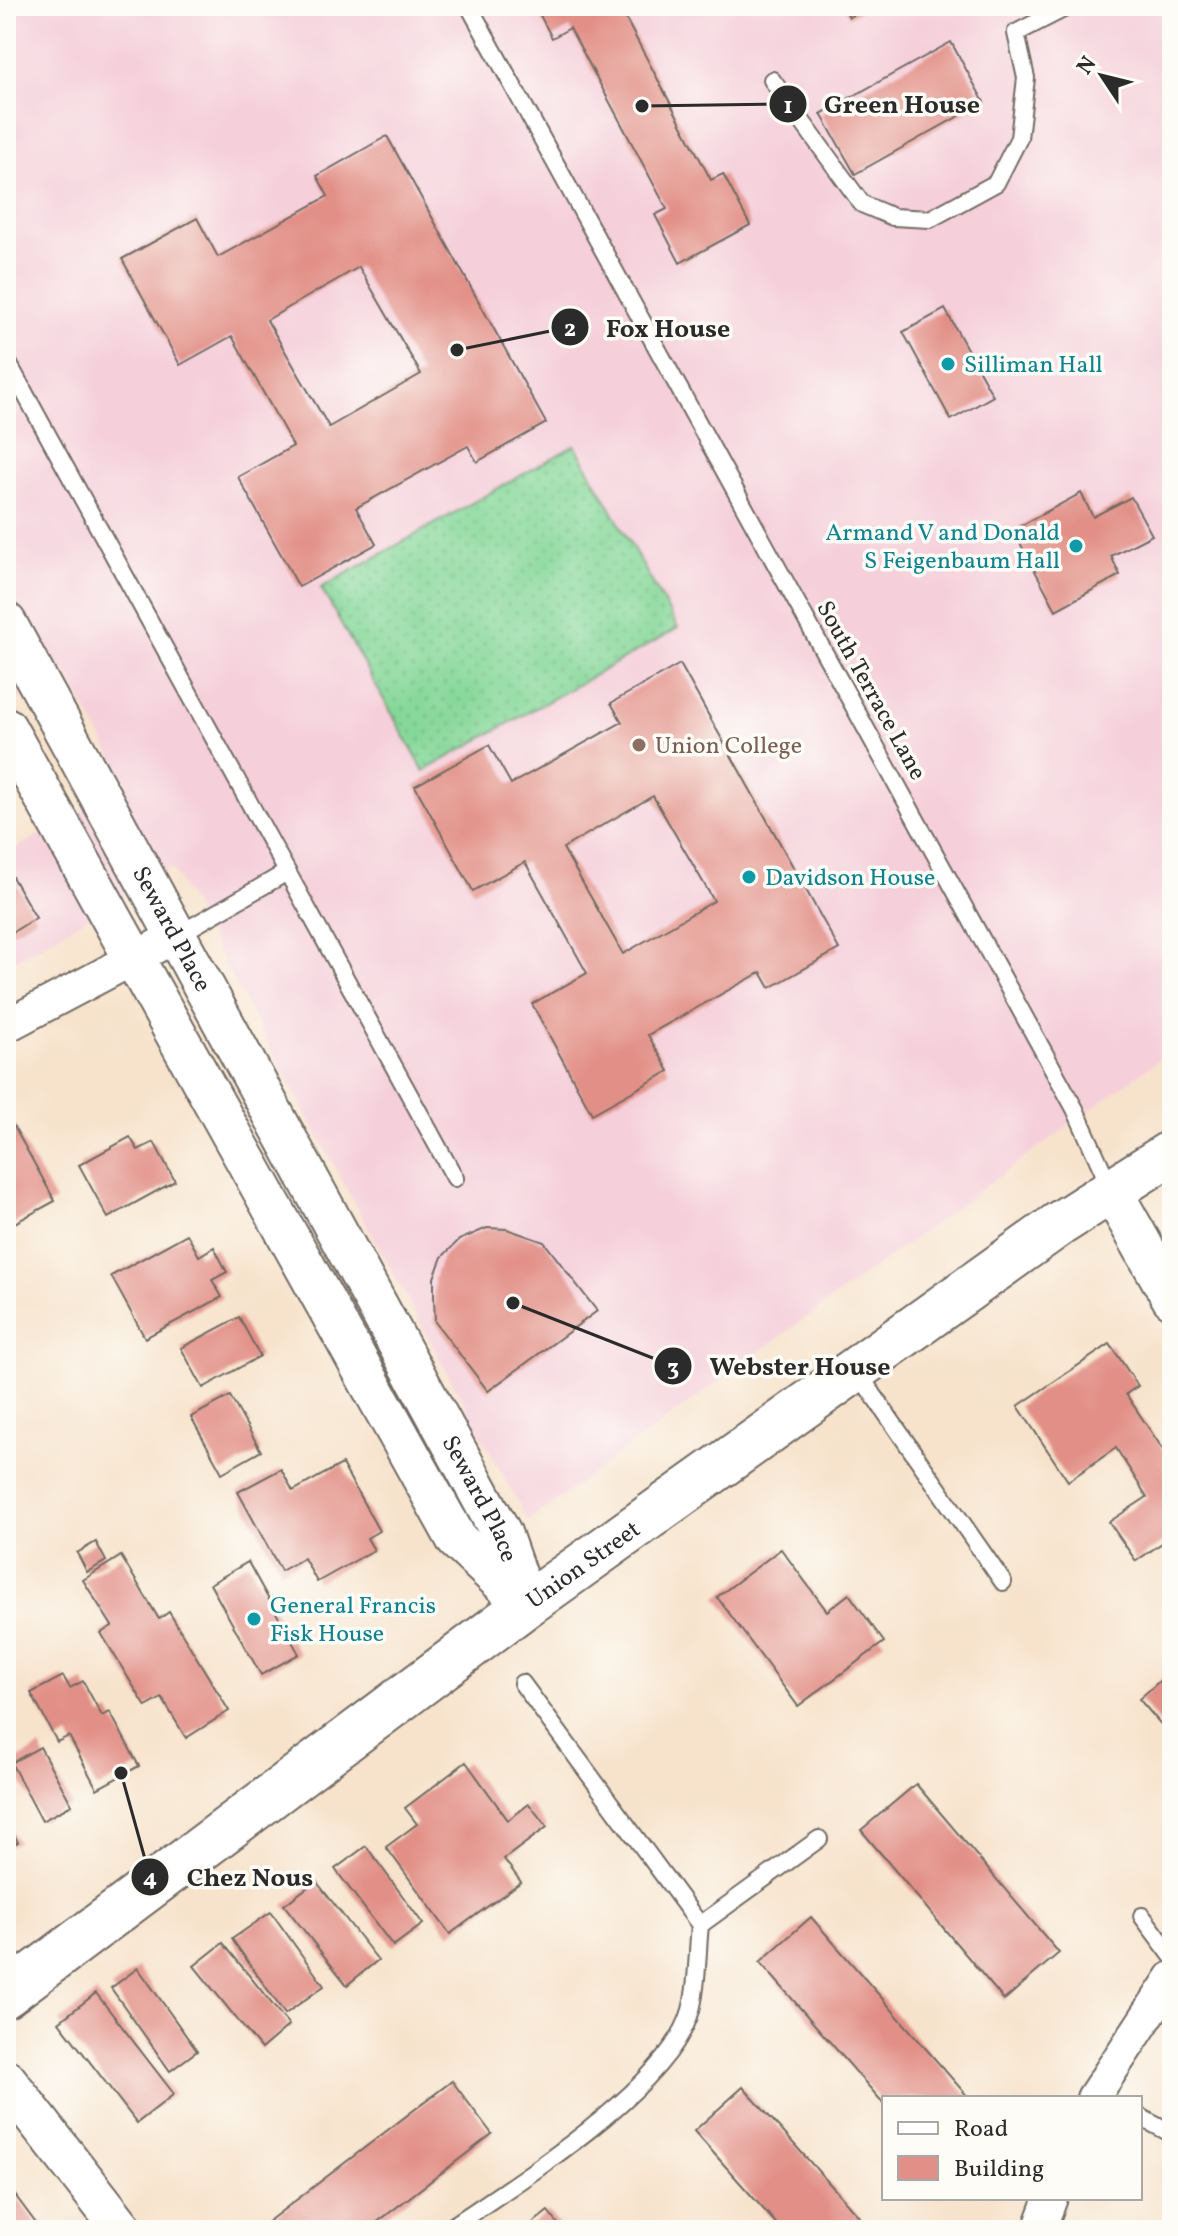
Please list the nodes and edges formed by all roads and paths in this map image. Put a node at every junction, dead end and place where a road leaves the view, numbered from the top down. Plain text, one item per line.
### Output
1 (469, 6) edge
2 (1069, 6) edge
3 (772, 80) dead end
4 (6, 359) edge
5 (6, 623) edge
6 (6, 728) edge
7 (287, 872) junction
8 (176, 936) junction
9 (134, 958) junction
10 (6, 1026) edge
11 (1172, 1152) edge
12 (455, 1178) dead end
13 (1111, 1190) junction
14 (1172, 1298) edge
15 (856, 1370) junction
16 (1003, 1582) dead end
17 (526, 1605) junction
18 (522, 1683) dead end
19 (819, 1839) dead end
20 (1142, 1916) dead end
21 (700, 1925) junction
22 (1172, 1956) edge
23 (1172, 1978) edge
24 (6, 1995) edge
25 (6, 2080) edge
26 (1098, 2096) edge
27 (1142, 2118) edge
28 (1172, 2134) edge
29 (1050, 2200) edge
30 (123, 2230) edge
31 (447, 2230) edge
32 (1039, 2230) edge

1 - 13 lane, South Terrace Lane
2 - 3 lane
4 - 7 lane
5 - 8 street, Seward Place
6 - 9 street, Seward Place
7 - 8 lane
7 - 12 lane
8 - 9 street
8 - 17 street, Seward Place
9 - 10 street
9 - 17 street, Seward Place
11 - 13 main road, Union Street
13 - 14 street
13 - 15 main road, Union Street
15 - 16 lane
15 - 17 main road, Union Street
17 - 24 main road, Union Street
18 - 21 lane
19 - 21 lane
20 - 22 lane
21 - 31 lane
23 - 26 street
25 - 30 street
27 - 28 lane
29 - 32 street

